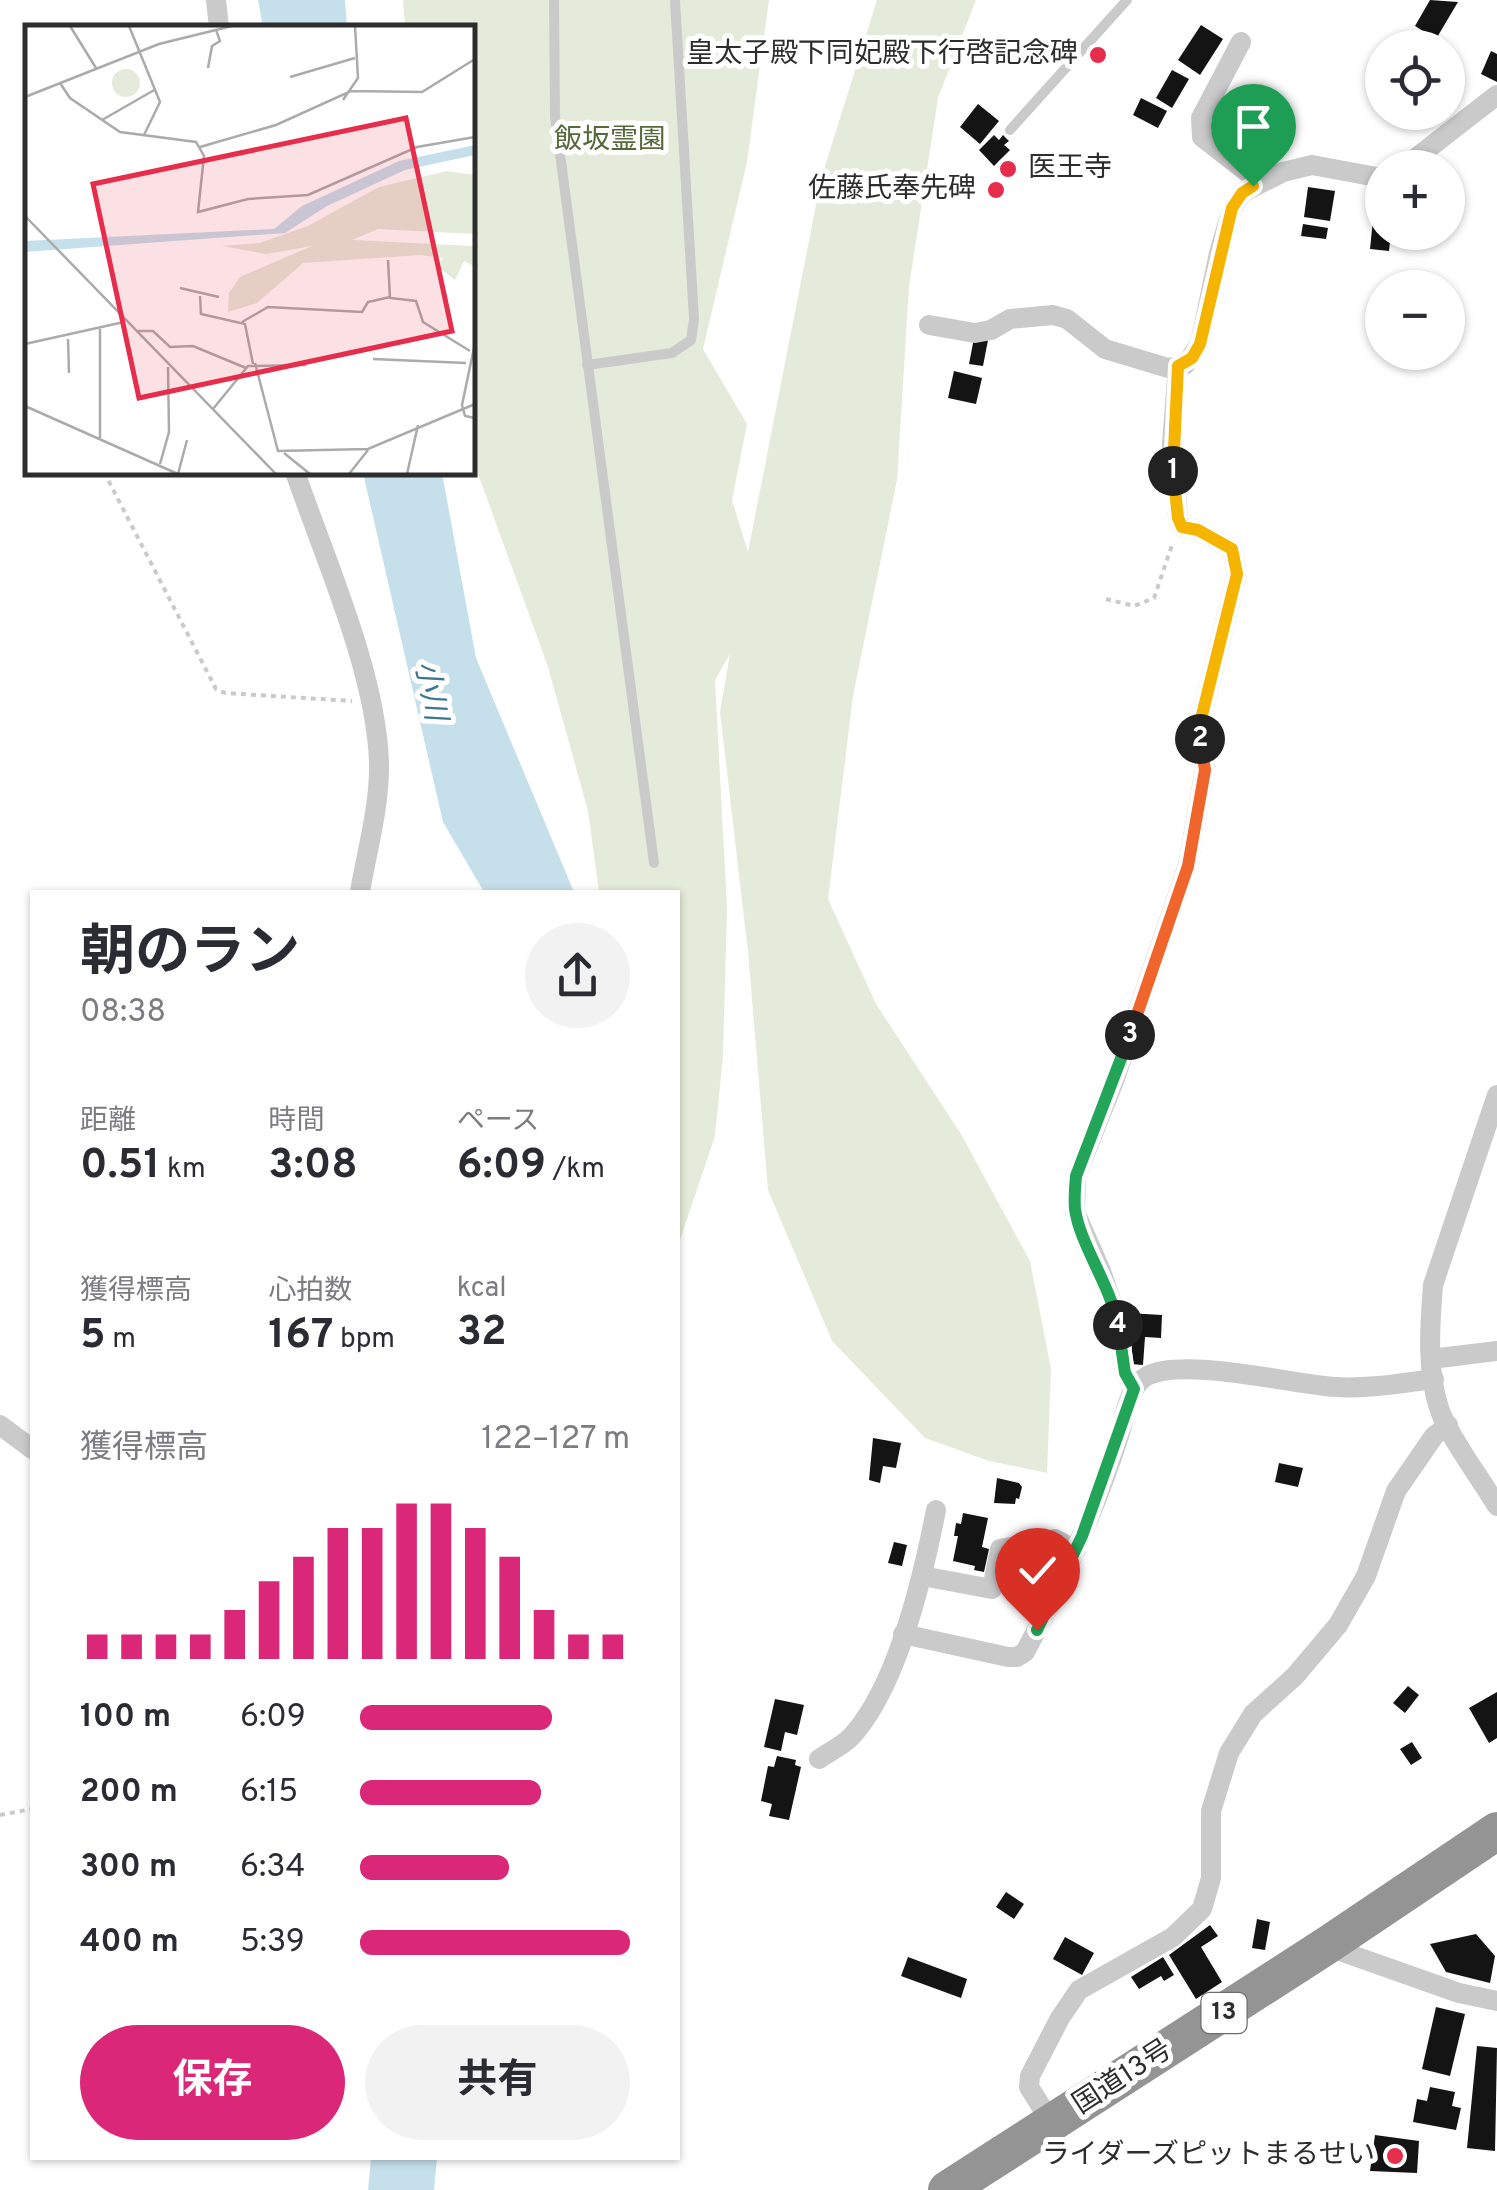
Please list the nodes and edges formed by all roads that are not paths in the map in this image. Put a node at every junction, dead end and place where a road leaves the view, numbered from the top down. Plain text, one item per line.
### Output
1 (216, 0) edge
2 (554, 0) edge
3 (675, 0) edge
4 (1127, 0) edge
5 (219, 25) edge
6 (1241, 42) dead end
7 (1497, 95) edge
8 (1010, 130) dead end
9 (1426, 150) edge
10 (1365, 175) edge
11 (1260, 182) junction
12 (929, 325) dead end
13 (586, 364) junction
14 (1178, 366) junction
15 (296, 475) edge
16 (654, 863) dead end
17 (360, 890) edge
18 (1497, 1095) edge
19 (1497, 1351) edge
20 (1433, 1369) junction
21 (1134, 1389) junction
22 (0, 1424) edge
23 (1448, 1425) junction
24 (30, 1448) edge
25 (1497, 1506) edge
26 (936, 1510) dead end
27 (1076, 1550) junction
28 (922, 1576) junction
29 (903, 1634) junction
30 (819, 1759) dead end
31 (1497, 1831) edge
32 (1326, 1946) junction
33 (1497, 2001) edge
34 (1052, 2124) junction
35 (960, 2186) edge

1 - 5 street
2 - 13 lane
3 - 13 lane
4 - 8 lane
6 - 11 street
7 - 9 street
10 - 11 street
11 - 14 street
12 - 14 street
13 - 16 lane
14 - 21 street
15 - 17 street
18 - 20 street
19 - 20 street
20 - 21 street
20 - 23 street
21 - 27 street
22 - 24 street
23 - 25 street
23 - 34 street
26 - 28 street
27 - 28 street
27 - 29 street
28 - 29 street
29 - 30 street
31 - 32 highway, 国道13号 / 13
32 - 33 street
32 - 34 highway, 国道13号 / 13
34 - 35 highway, 国道13号 / 13

